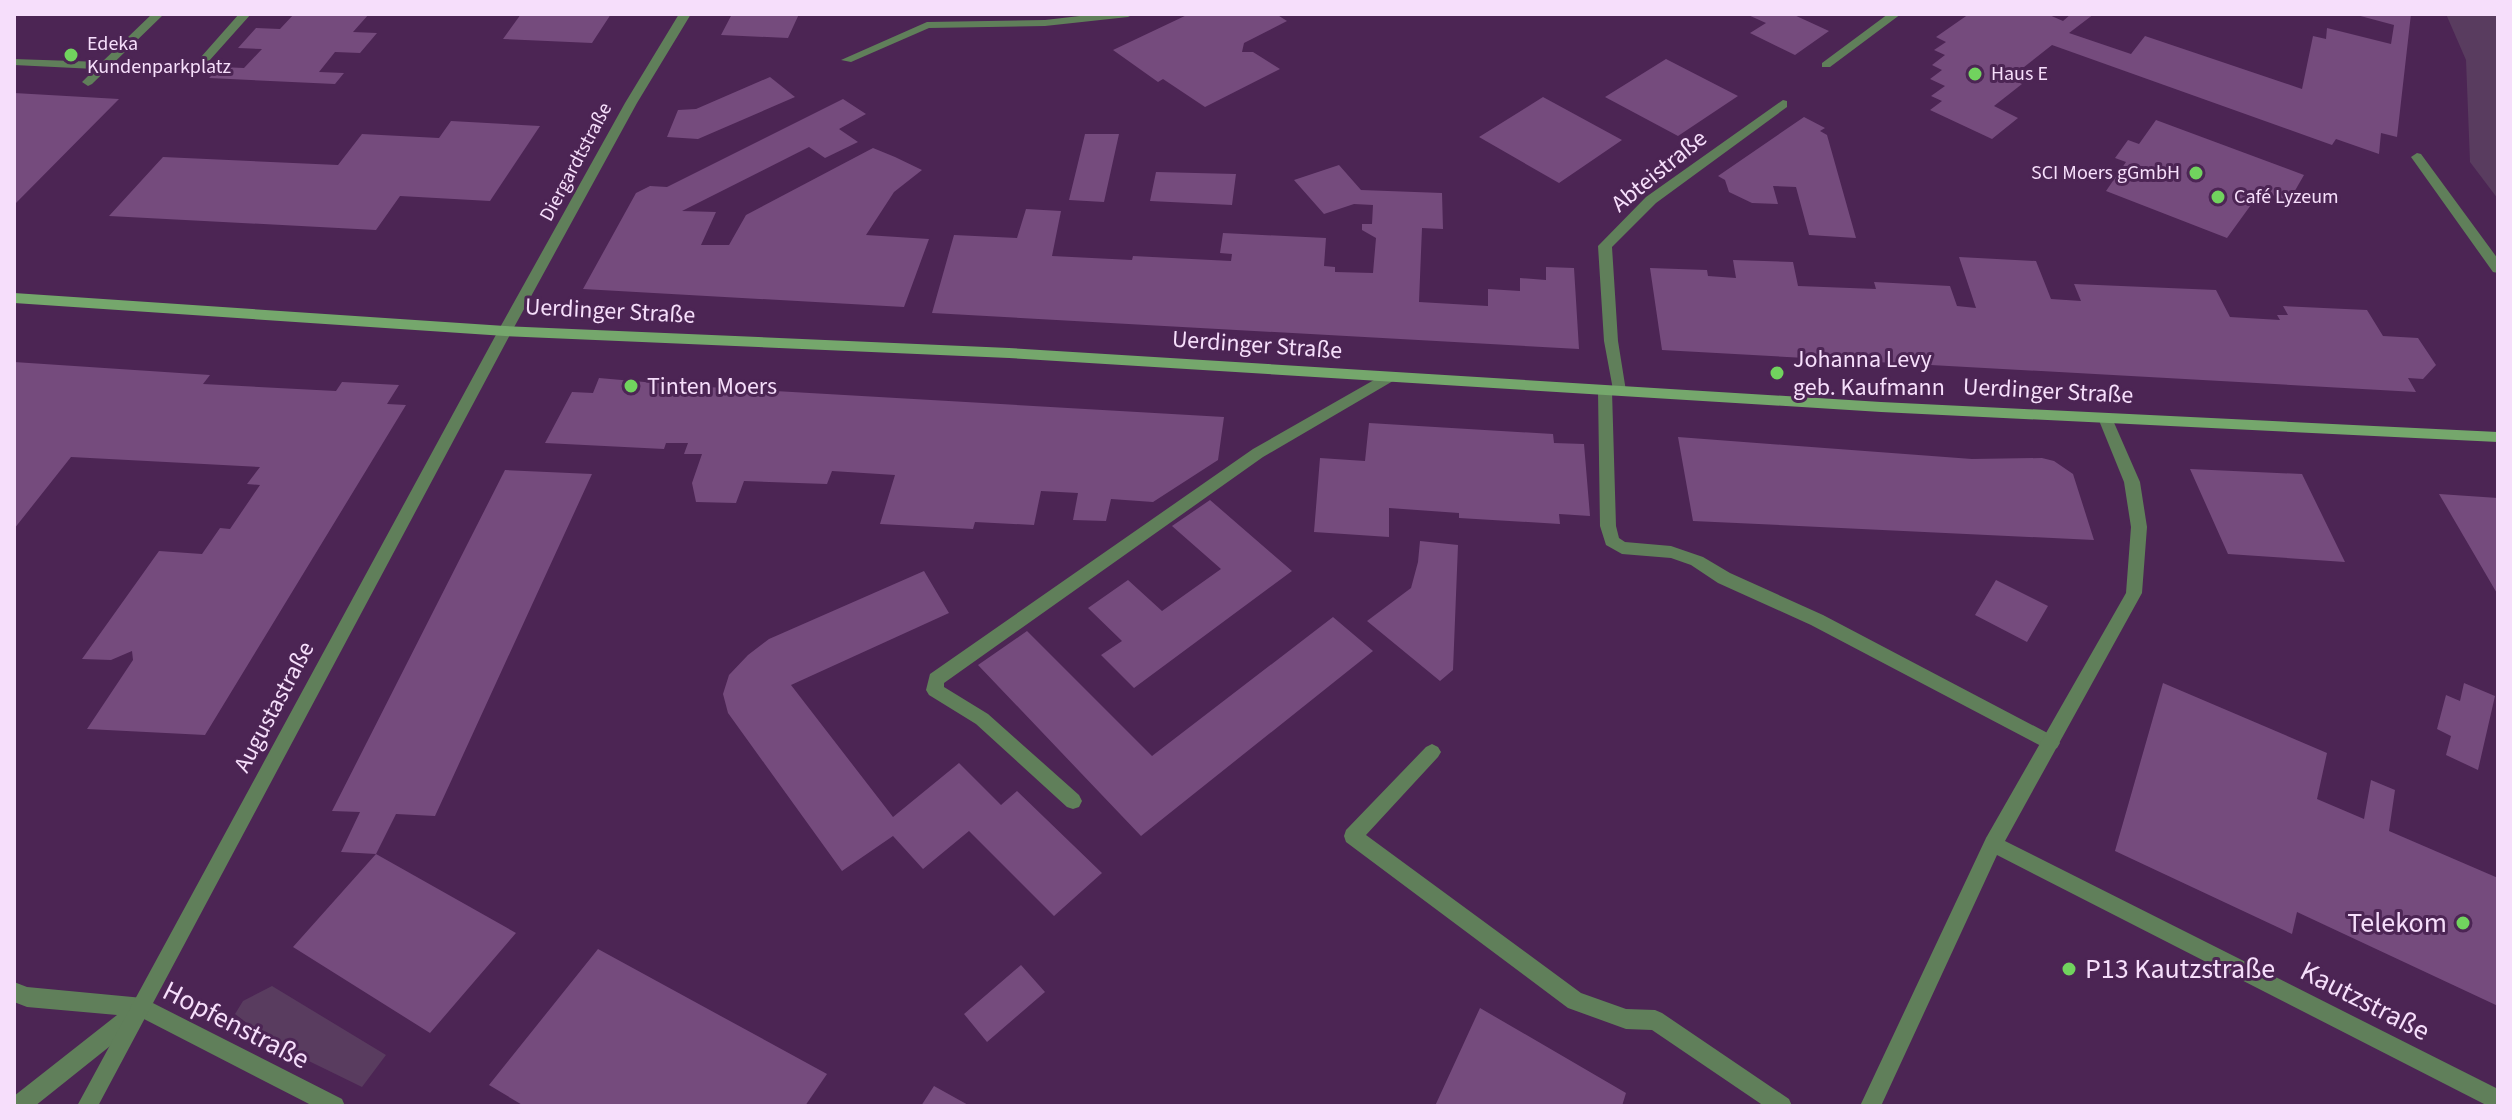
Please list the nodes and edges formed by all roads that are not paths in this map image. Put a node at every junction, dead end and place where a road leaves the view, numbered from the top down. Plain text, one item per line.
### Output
1 (158, 14) edge
2 (245, 14) edge
3 (685, 14) edge
4 (1128, 14) edge
5 (1895, 14) edge
6 (205, 59) dead end
7 (847, 60) dead end
8 (14, 62) edge
9 (1826, 65) dead end
10 (105, 66) junction
11 (88, 82) dead end
12 (1783, 104) dead end
13 (2417, 157) dead end
14 (2498, 269) edge
15 (14, 298) edge
16 (505, 331) junction
17 (1388, 377) junction
18 (1612, 391) junction
19 (2105, 418) junction
20 (2498, 437) edge
21 (2051, 743) junction
22 (1432, 752) dead end
23 (1073, 801) dead end
24 (1993, 844) junction
25 (14, 992) edge
26 (143, 1008) junction
27 (2498, 1100) edge
28 (18, 1106) edge
29 (87, 1106) edge
30 (335, 1106) edge
31 (1782, 1106) edge
32 (1870, 1106) edge

1 - 10 street
2 - 6 street
3 - 16 street, Diergardtstraße
4 - 7 street
5 - 9 street
8 - 10 street
10 - 11 street
12 - 18 street, Abteistraße
13 - 14 street
15 - 16 main road, Uerdinger Straße
16 - 17 main road, Uerdinger Straße
16 - 26 street, Augustastraße
17 - 18 main road, Uerdinger Straße
17 - 23 street
18 - 19 main road, Uerdinger Straße
18 - 21 street
19 - 20 main road, Uerdinger Straße
19 - 21 street
21 - 24 street
22 - 31 street
24 - 27 street, Kautzstraße
24 - 32 street
25 - 26 street, Hopfenstraße
26 - 28 street
26 - 29 street, Augustastraße
26 - 30 street, Hopfenstraße

